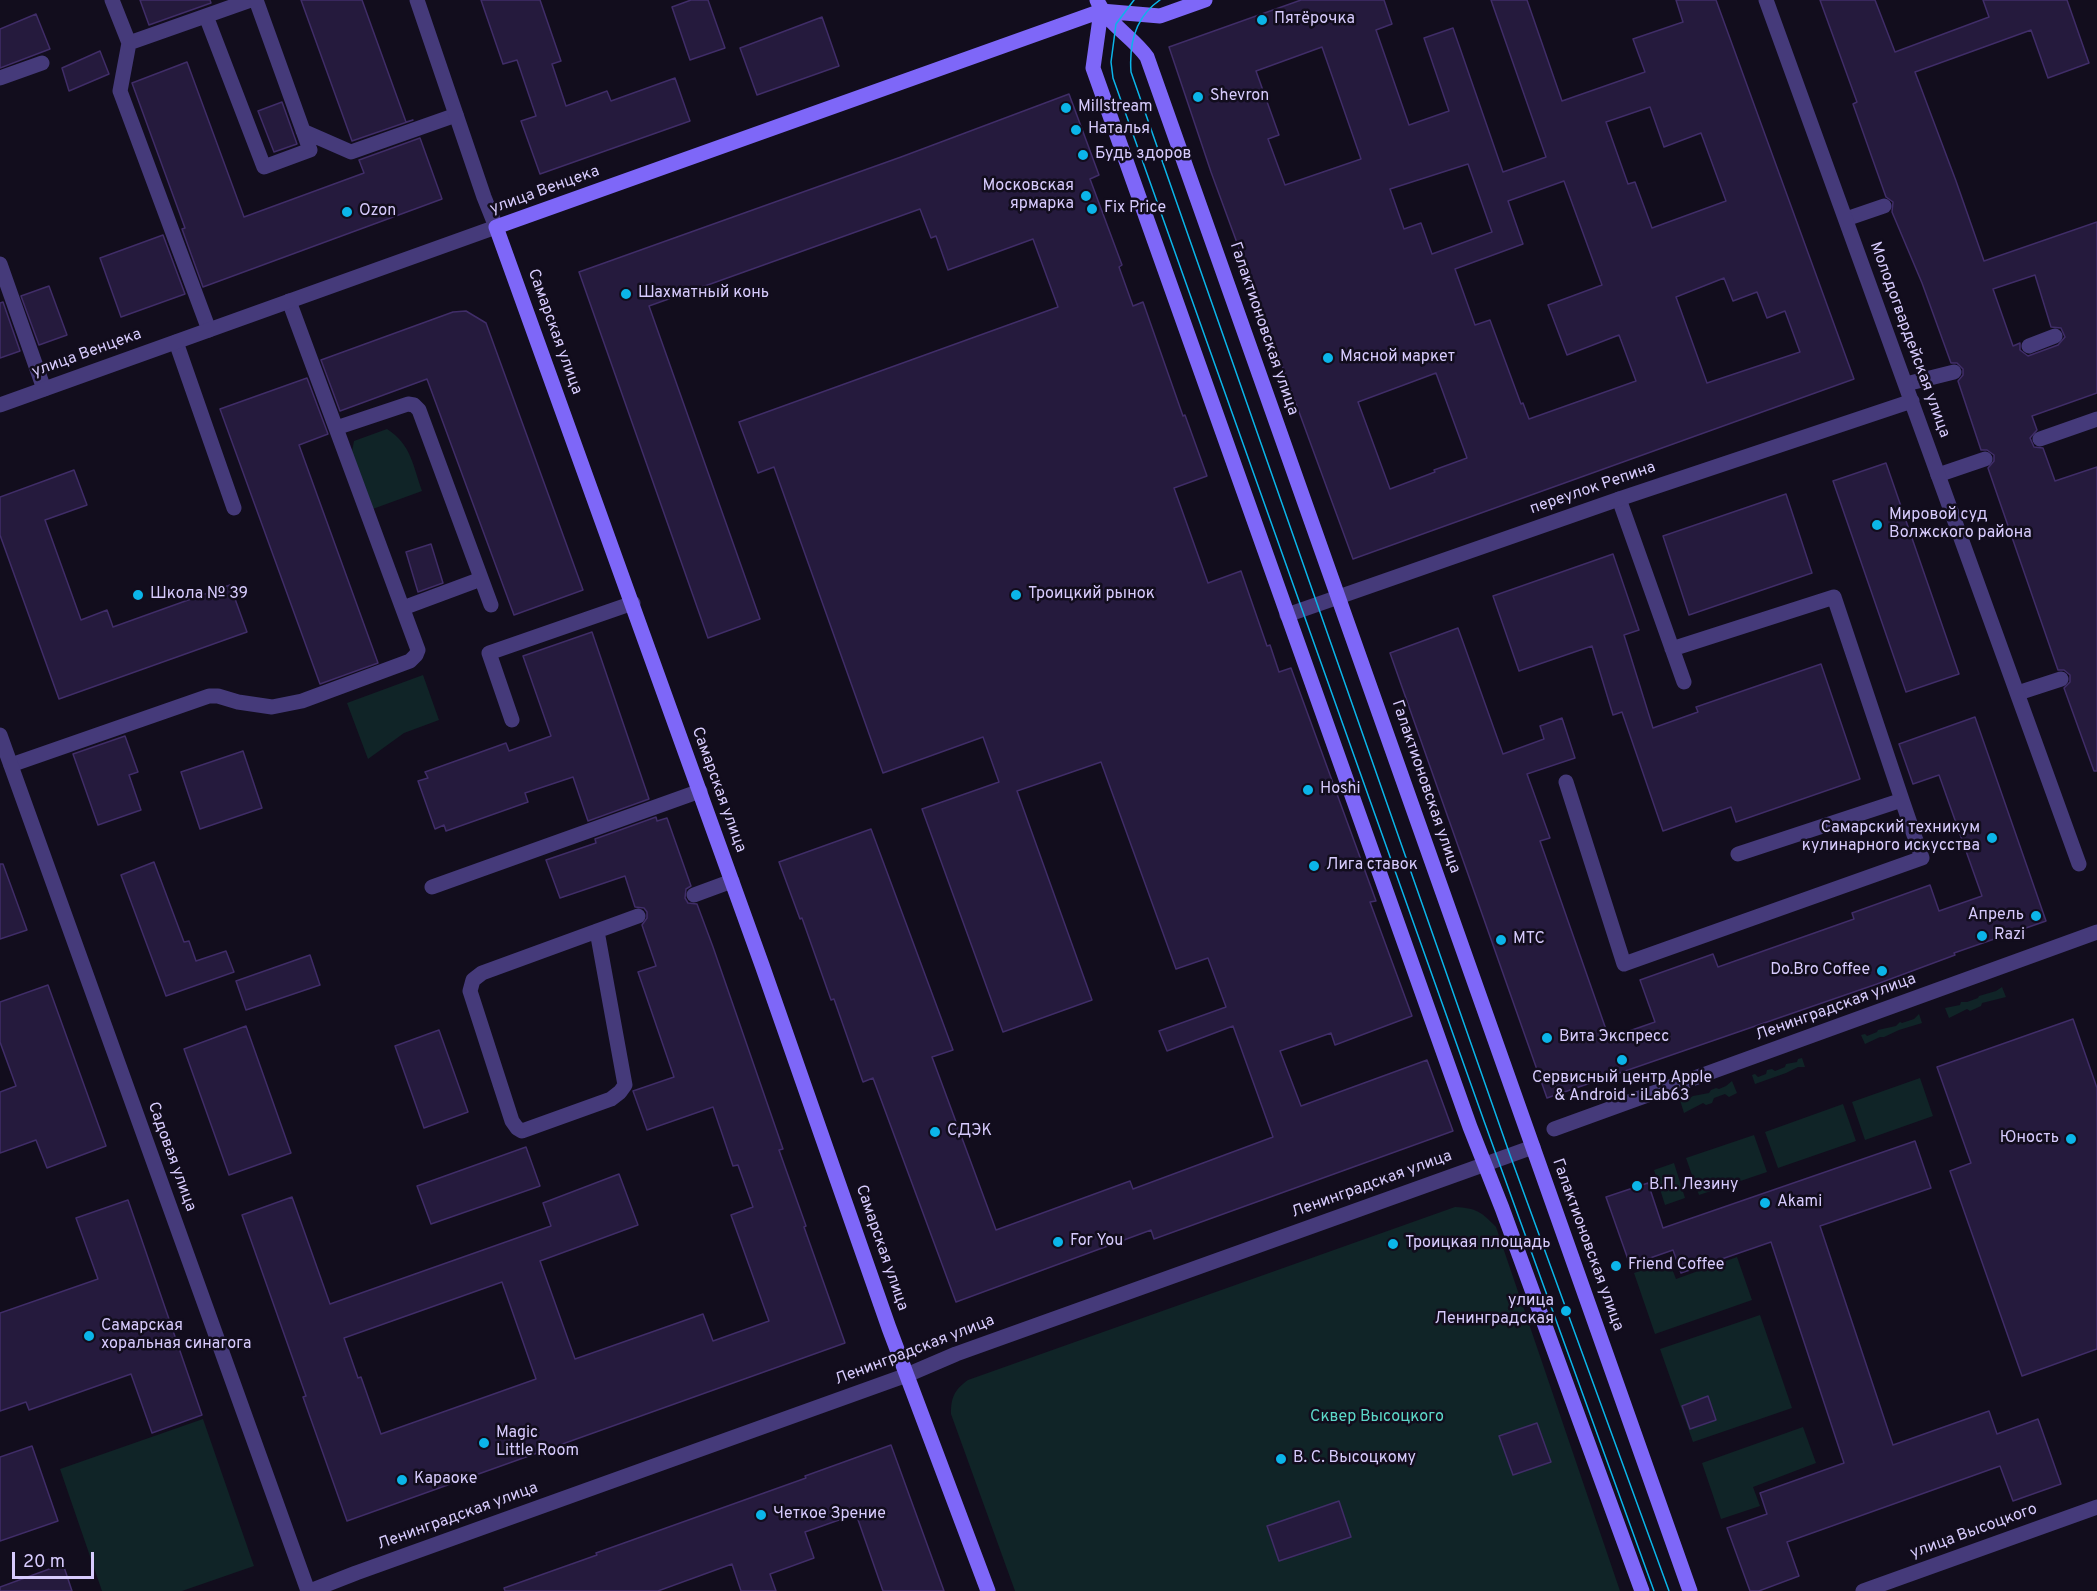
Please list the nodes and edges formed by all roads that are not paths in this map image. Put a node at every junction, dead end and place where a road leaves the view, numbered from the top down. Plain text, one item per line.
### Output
1 (112, 0) edge
2 (251, 0) edge
3 (256, 0) edge
4 (417, 0) edge
5 (1205, 0) edge
6 (1766, 0) edge
7 (1103, 4) edge
8 (206, 16) junction
9 (129, 44) junction
10 (42, 63) dead end
11 (0, 78) edge
12 (456, 115) junction
13 (303, 131) junction
14 (1884, 206) dead end
15 (1846, 219) junction
16 (496, 227) junction
17 (0, 264) edge
18 (289, 301) junction
19 (209, 330) junction
20 (2055, 336) dead end
21 (176, 342) junction
22 (2029, 346) dead end
23 (1954, 372) dead end
24 (1905, 384) junction
25 (44, 389) junction
26 (1912, 401) junction
27 (0, 405) edge
28 (2097, 419) edge
29 (336, 428) junction
30 (2040, 439) dead end
31 (1984, 459) dead end
32 (1938, 475) junction
33 (1619, 499) junction
34 (234, 508) dead end
35 (481, 579) junction
36 (1338, 596) junction
37 (633, 603) junction
38 (491, 605) dead end
39 (403, 608) junction
40 (1287, 615) junction
41 (1672, 649) junction
42 (2061, 679) dead end
43 (1684, 682) dead end
44 (2018, 693) junction
45 (512, 720) dead end
46 (0, 735) edge
47 (11, 765) junction
48 (1566, 782) dead end
49 (700, 791) junction
50 (1902, 800) junction
51 (1738, 854) dead end
52 (2079, 864) dead end
53 (732, 881) junction
54 (432, 887) dead end
55 (694, 895) dead end
56 (638, 916) dead end
57 (597, 931) junction
58 (2097, 932) edge
59 (1554, 1129) dead end
60 (1533, 1147) junction
61 (1484, 1165) junction
62 (907, 1375) junction
63 (2097, 1507) edge
64 (309, 1591) edge
65 (988, 1591) edge
66 (1642, 1591) edge
67 (1690, 1591) edge
68 (1863, 1591) edge

1 - 9 street
2 - 8 street
3 - 13 street
4 - 12 street, Самарская улица
5 - 7 main road, улица Венцека
6 - 15 street, Молодогвардейская улица
7 - 16 main road, улица Венцека
7 - 36 main road, Галактионовская улица
7 - 40 main road
8 - 9 street
8 - 13 street
9 - 19 street
10 - 11 street
12 - 13 street
12 - 16 street, Самарская улица
14 - 15 street
15 - 24 street, Молодогвардейская улица
16 - 18 street, улица Венцека
16 - 37 main road, Самарская улица
17 - 25 street
18 - 19 street, улица Венцека
18 - 29 street
19 - 21 street, улица Венцека
20 - 22 street
21 - 25 street, улица Венцека
21 - 34 street
23 - 24 street
24 - 26 street, Молодогвардейская улица
25 - 27 street, улица Венцека
26 - 32 street, Молодогвардейская улица
26 - 33 street, переулок Репина
28 - 30 street
29 - 35 street
29 - 39 street
31 - 32 street
32 - 44 street, Молодогвардейская улица
33 - 36 street, переулок Репина
33 - 41 street
35 - 38 street
35 - 39 street
36 - 40 street, переулок Репина
36 - 60 main road, Галактионовская улица
37 - 45 street
37 - 49 main road, Самарская улица
39 - 47 street
40 - 61 main road
41 - 43 street
41 - 50 street
42 - 44 street
44 - 52 street, Молодогвардейская улица
46 - 47 street, Садовая улица
47 - 64 street, Садовая улица
48 - 50 street
49 - 53 main road, Самарская улица
49 - 54 street
50 - 51 street
53 - 55 street
53 - 62 main road, Самарская улица
56 - 57 street
57 - 57 street
58 - 59 street, Ленинградская улица
60 - 61 street, Ленинградская улица
60 - 67 main road, Галактионовская улица
61 - 62 street, Ленинградская улица
61 - 66 main road
62 - 64 street, Ленинградская улица
62 - 65 main road, Самарская улица
63 - 68 street, улица Высоцкого

